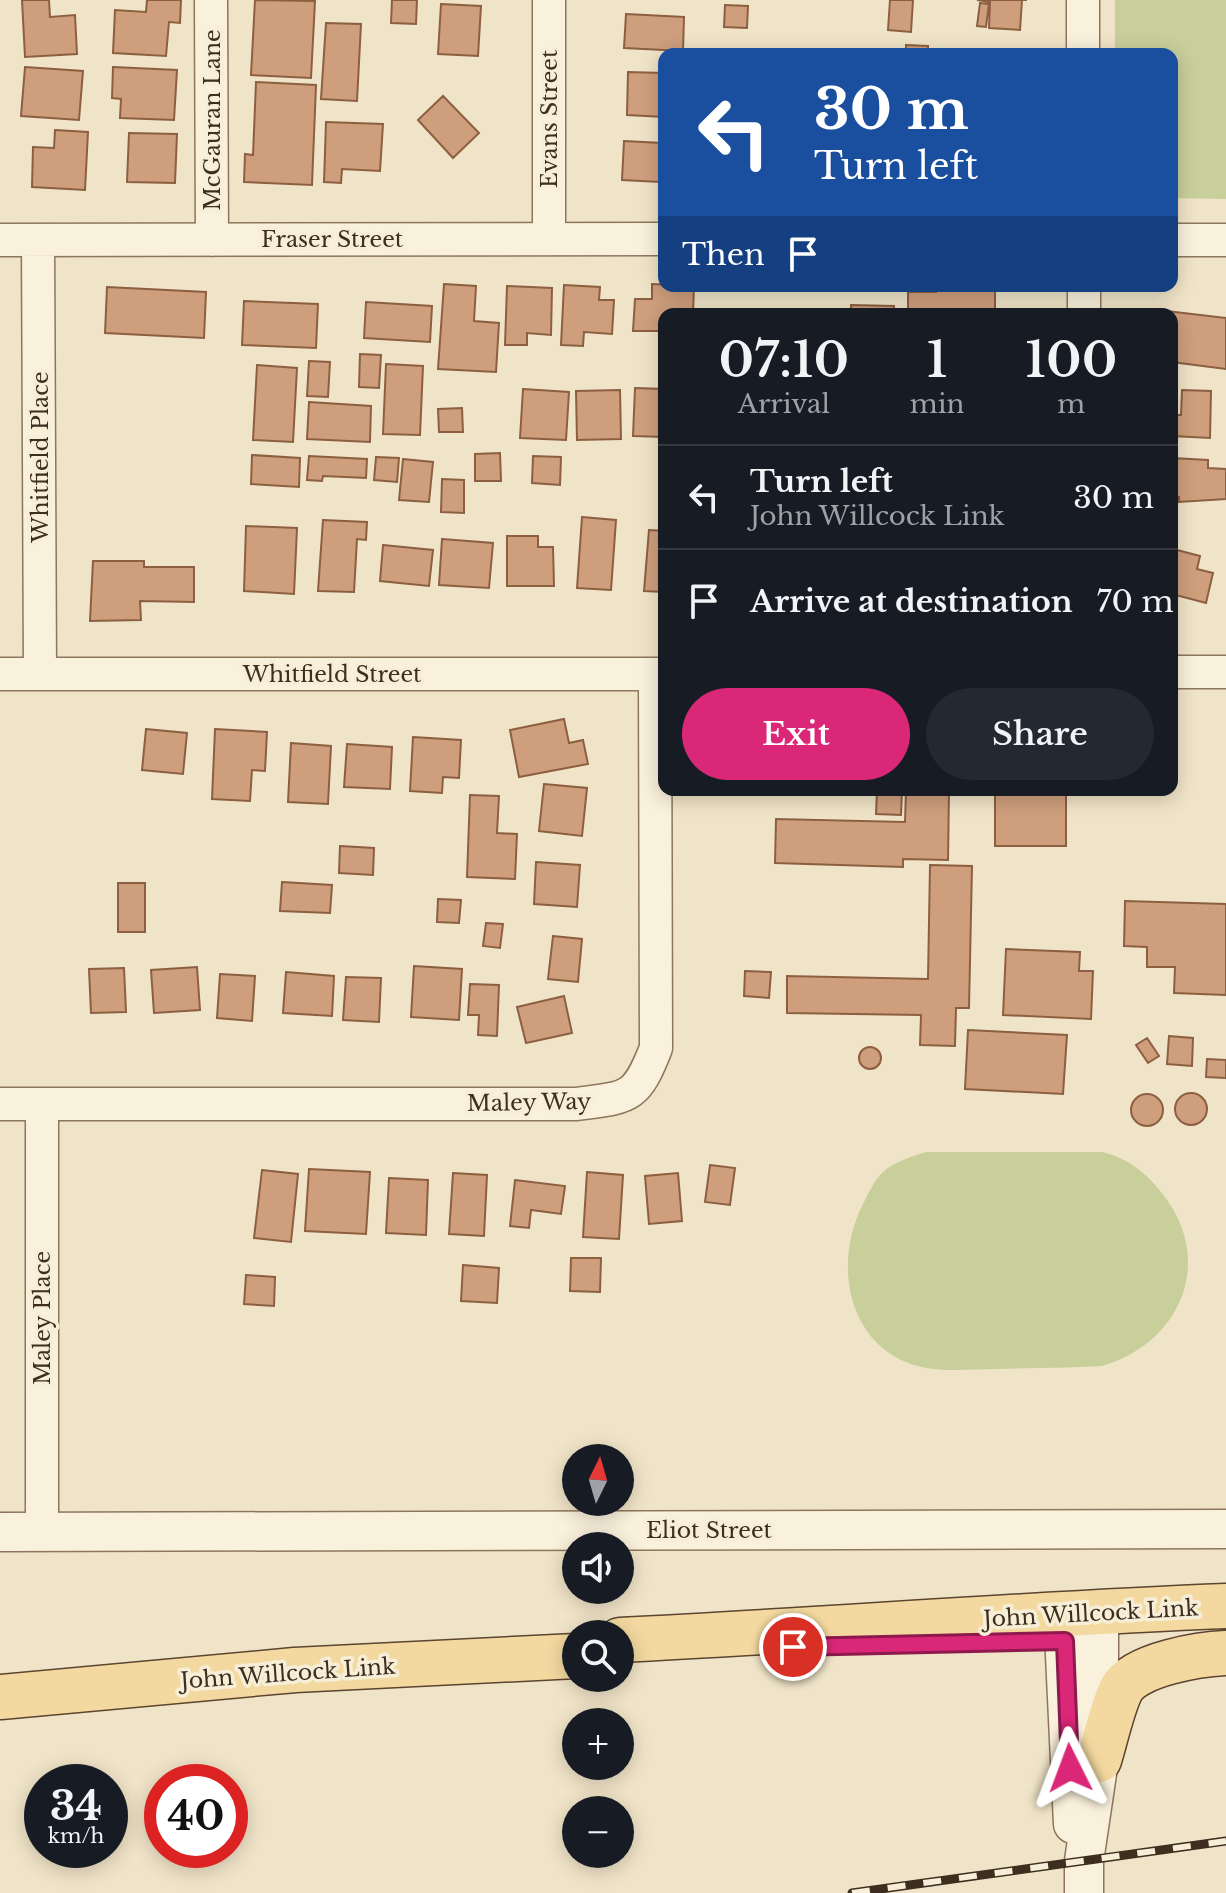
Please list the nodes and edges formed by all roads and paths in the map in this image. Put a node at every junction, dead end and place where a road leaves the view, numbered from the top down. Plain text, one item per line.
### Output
1 (211, 0) edge
2 (549, 0) edge
3 (1083, 0) edge
4 (1083, 48) edge
5 (549, 239) junction
6 (658, 239) edge
7 (0, 240) edge
8 (38, 240) junction
9 (212, 240) junction
10 (1178, 240) edge
11 (1226, 240) edge
12 (1178, 672) edge
13 (1226, 672) edge
14 (0, 674) edge
15 (40, 674) junction
16 (658, 674) edge
17 (658, 796) edge
18 (0, 1104) edge
19 (42, 1104) junction
20 (1226, 1529) edge
21 (0, 1532) edge
22 (42, 1532) junction
23 (1226, 1606) edge
24 (1081, 1626) junction
25 (1226, 1632) edge
26 (634, 1639) edge
27 (562, 1643) edge
28 (634, 1653) edge
29 (1226, 1653) edge
30 (562, 1657) edge
31 (0, 1671) edge
32 (0, 1697) edge
33 (1099, 1760) junction
34 (1084, 1877) edge

1 - 9 street, McGauran Lane
2 - 5 street, Evans Street
3 - 4 street
5 - 6 street, Fraser Street
5 - 9 street, Fraser Street
7 - 8 street, Fraser Street
8 - 9 street, Fraser Street
8 - 15 street, Whitfield Place
10 - 11 street
12 - 13 street
14 - 15 street, Whitfield Street
15 - 16 street, Whitfield Street
17 - 19 street, Maley Way
18 - 19 street, Maley Way
19 - 22 street, Maley Place
20 - 22 street, Eliot Street
21 - 22 street, Eliot Street
23 - 24 main road, John Willcock Link
24 - 25 main road, John Willcock Link
24 - 26 main road, John Willcock Link
24 - 28 main road, John Willcock Link
24 - 33 street
24 - 34 street
27 - 31 main road, John Willcock Link
29 - 33 main road
30 - 32 main road, John Willcock Link
33 - 34 street

